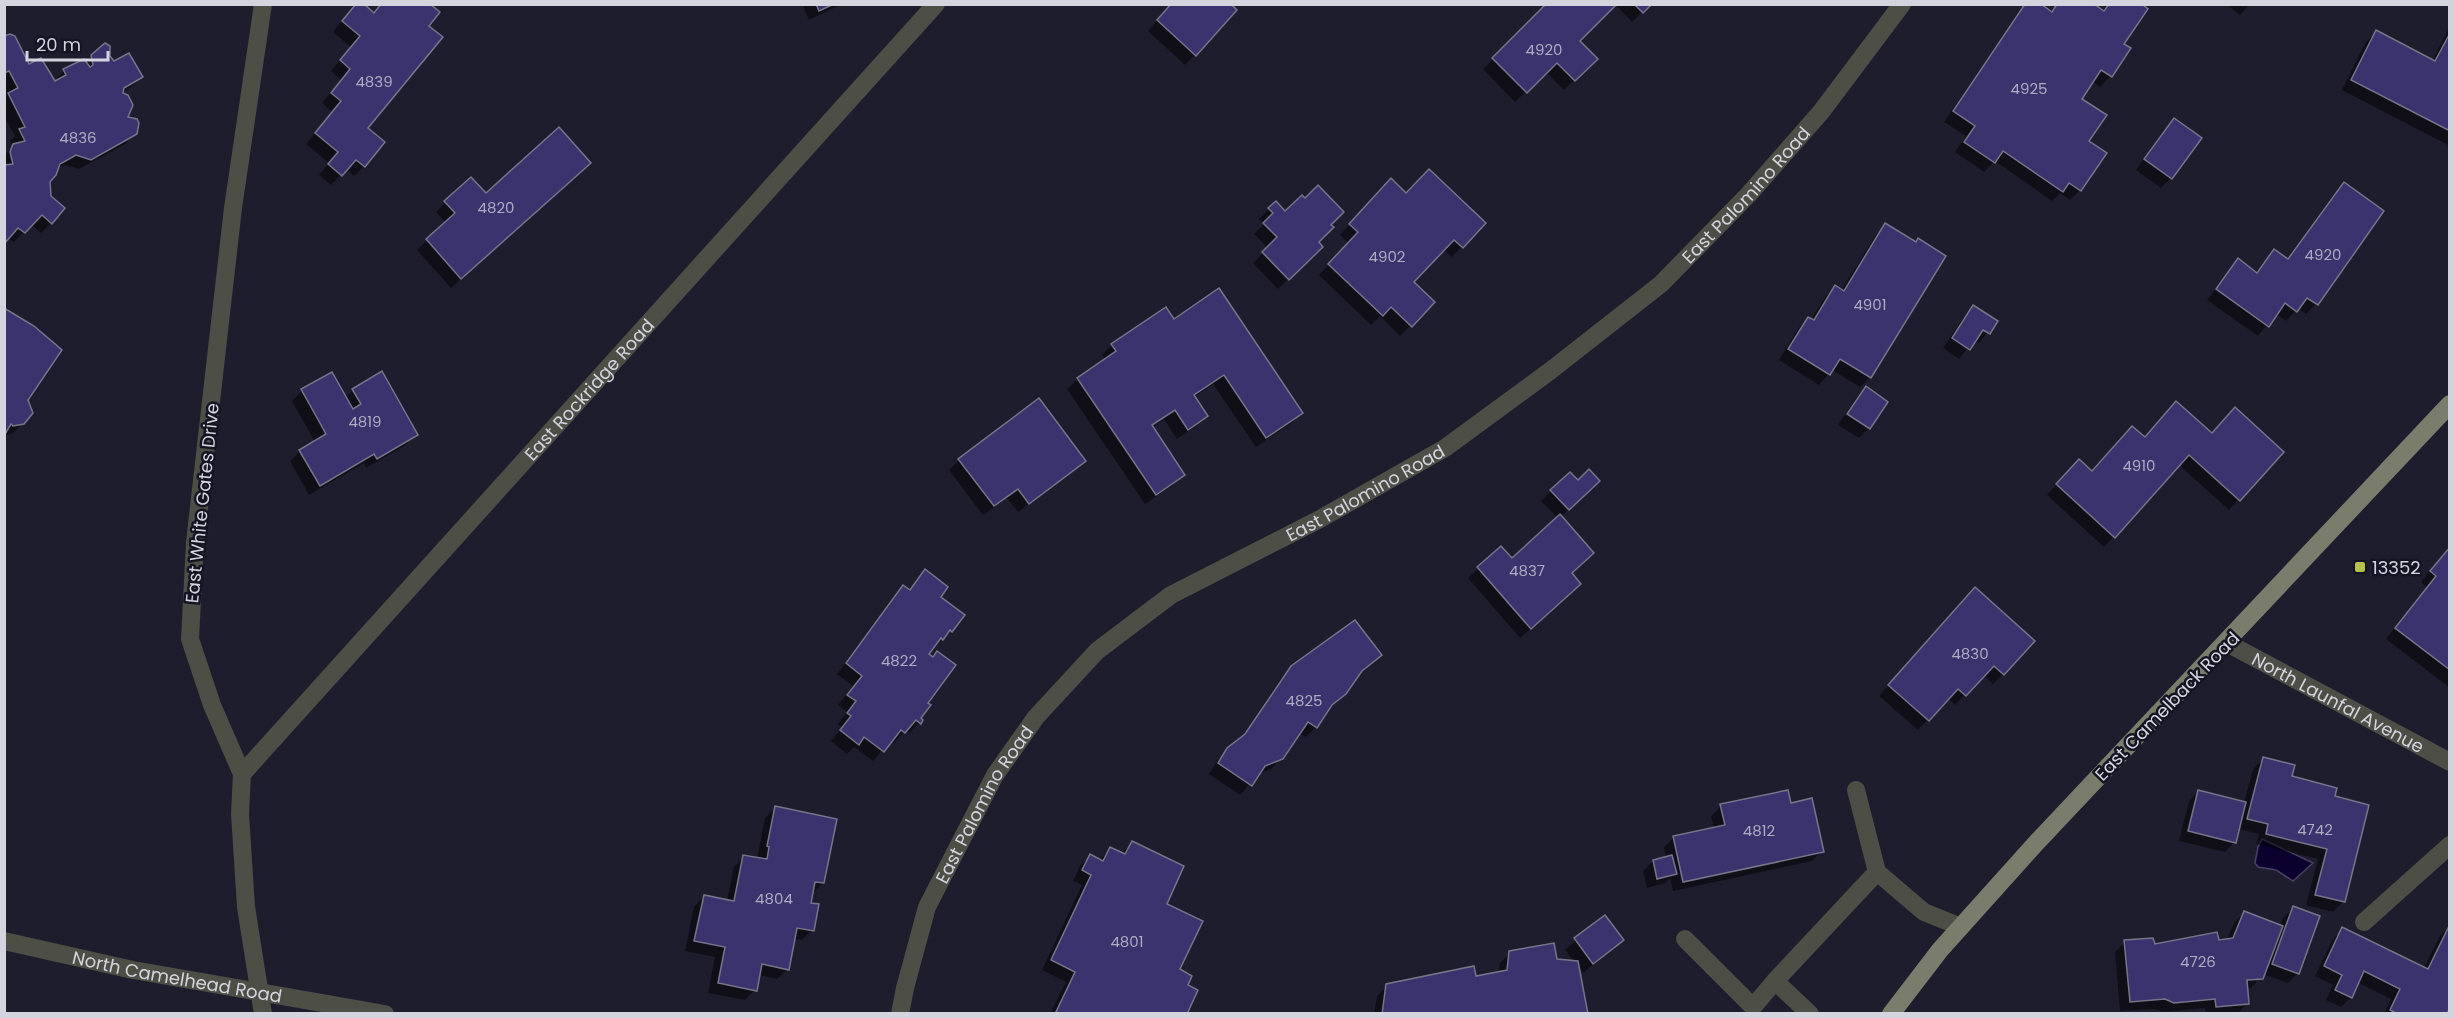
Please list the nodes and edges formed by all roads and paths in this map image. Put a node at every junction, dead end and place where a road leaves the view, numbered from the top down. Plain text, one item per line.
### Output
1 (263, 4) edge
2 (936, 4) edge
3 (1902, 4) edge
4 (2450, 404) edge
5 (2227, 643) junction
6 (2450, 762) edge
7 (242, 774) junction
8 (1856, 790) dead end
9 (2450, 845) edge
10 (1877, 872) junction
11 (2364, 922) dead end
12 (1961, 927) junction
13 (1685, 939) dead end
14 (4, 941) edge
15 (1775, 981) junction
16 (259, 993) junction
17 (263, 1014) edge
18 (385, 1014) edge
19 (900, 1014) edge
20 (1810, 1014) edge
21 (1891, 1014) edge

1 - 7 street, East White Gates Drive
2 - 7 street, East Rockridge Road
3 - 19 street, East Palomino Road
4 - 5 main road, East Camelback Road
5 - 6 street, North Launfal Avenue
5 - 12 main road, East Camelback Road
7 - 16 street, East White Gates Drive
8 - 10 street
9 - 11 street
10 - 12 street
10 - 15 street
12 - 21 main road, East Camelback Road
13 - 15 street
14 - 16 street, North Camelhead Road
15 - 20 street
16 - 17 street, East White Gates Drive
16 - 18 street, North Camelhead Road

